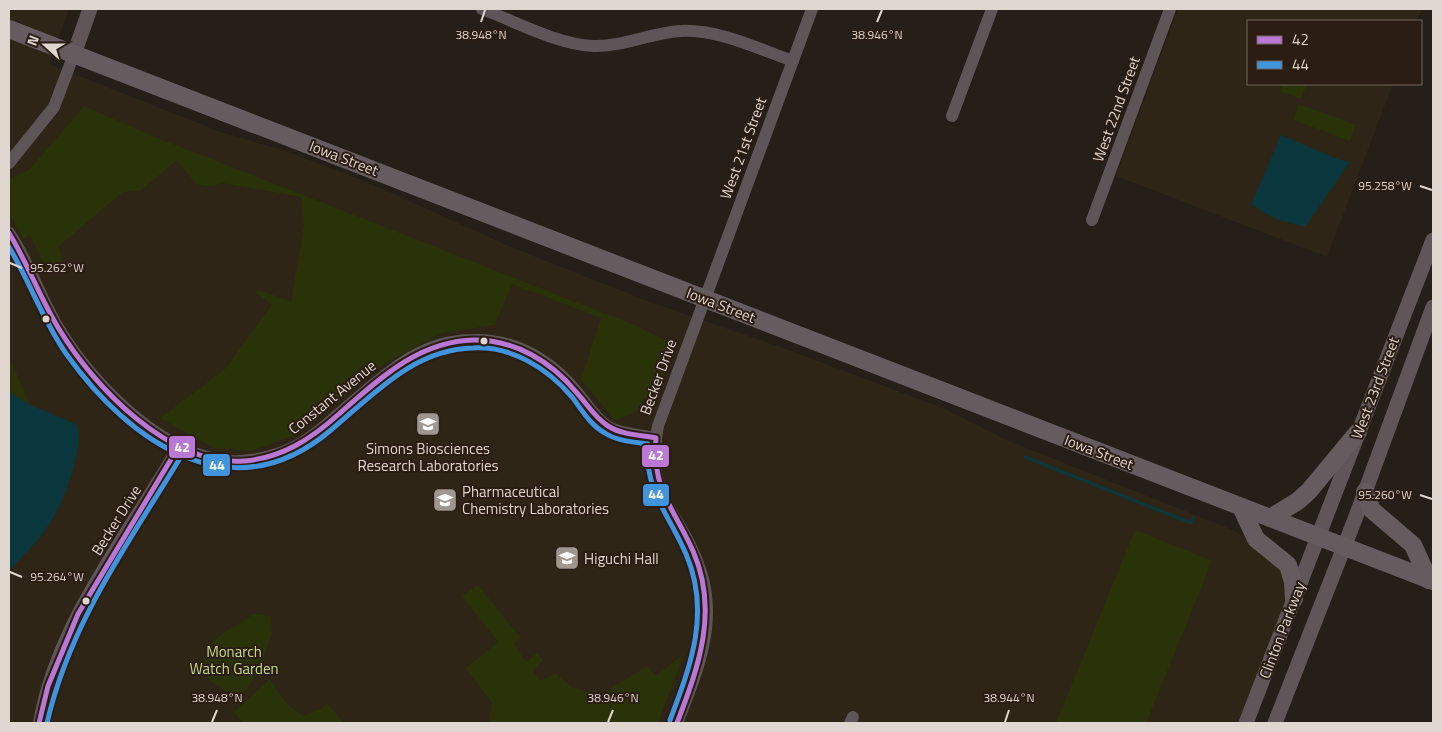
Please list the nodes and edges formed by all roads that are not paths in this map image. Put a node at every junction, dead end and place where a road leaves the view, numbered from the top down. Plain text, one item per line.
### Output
1 (90, 9) edge
2 (482, 9) edge
3 (812, 9) edge
4 (992, 9) edge
5 (1170, 9) edge
6 (9, 29) edge
7 (74, 54) junction
8 (793, 61) junction
9 (952, 116) dead end
10 (9, 163) edge
11 (1092, 220) dead end
12 (9, 233) edge
13 (1433, 240) edge
14 (704, 299) junction
15 (1433, 307) edge
16 (1358, 432) junction
17 (656, 438) junction
18 (179, 446) junction
19 (1365, 492) junction
20 (1241, 507) junction
21 (1270, 518) junction
22 (1317, 536) junction
23 (1344, 547) junction
24 (1431, 580) edge
25 (1294, 598) junction
26 (39, 723) edge
27 (677, 723) edge
28 (1246, 723) edge
29 (1275, 723) edge

1 - 7 main road
2 - 8 street
3 - 8 street, West 21st Street
4 - 9 street
5 - 11 street, West 22nd Street
6 - 7 highway, Iowa Street
7 - 10 street
7 - 14 highway, Iowa Street
8 - 14 street, West 21st Street
12 - 18 street, Constant Avenue
13 - 16 main road, West 23rd Street
14 - 17 street, Becker Drive
14 - 20 highway, Iowa Street
15 - 19 main road, West 23rd Street
16 - 21 highway
16 - 22 main road, West 23rd Street
17 - 18 street, Constant Avenue
17 - 27 street, Becker Drive
18 - 26 street, Becker Drive
19 - 23 main road, West 23rd Street
19 - 24 highway
20 - 21 highway, Iowa Street
20 - 25 highway
21 - 22 highway, Iowa Street
22 - 23 highway, Iowa Street
22 - 25 main road, Clinton Parkway
23 - 24 highway, Iowa Street
23 - 29 main road, Clinton Parkway
25 - 28 main road, Clinton Parkway

